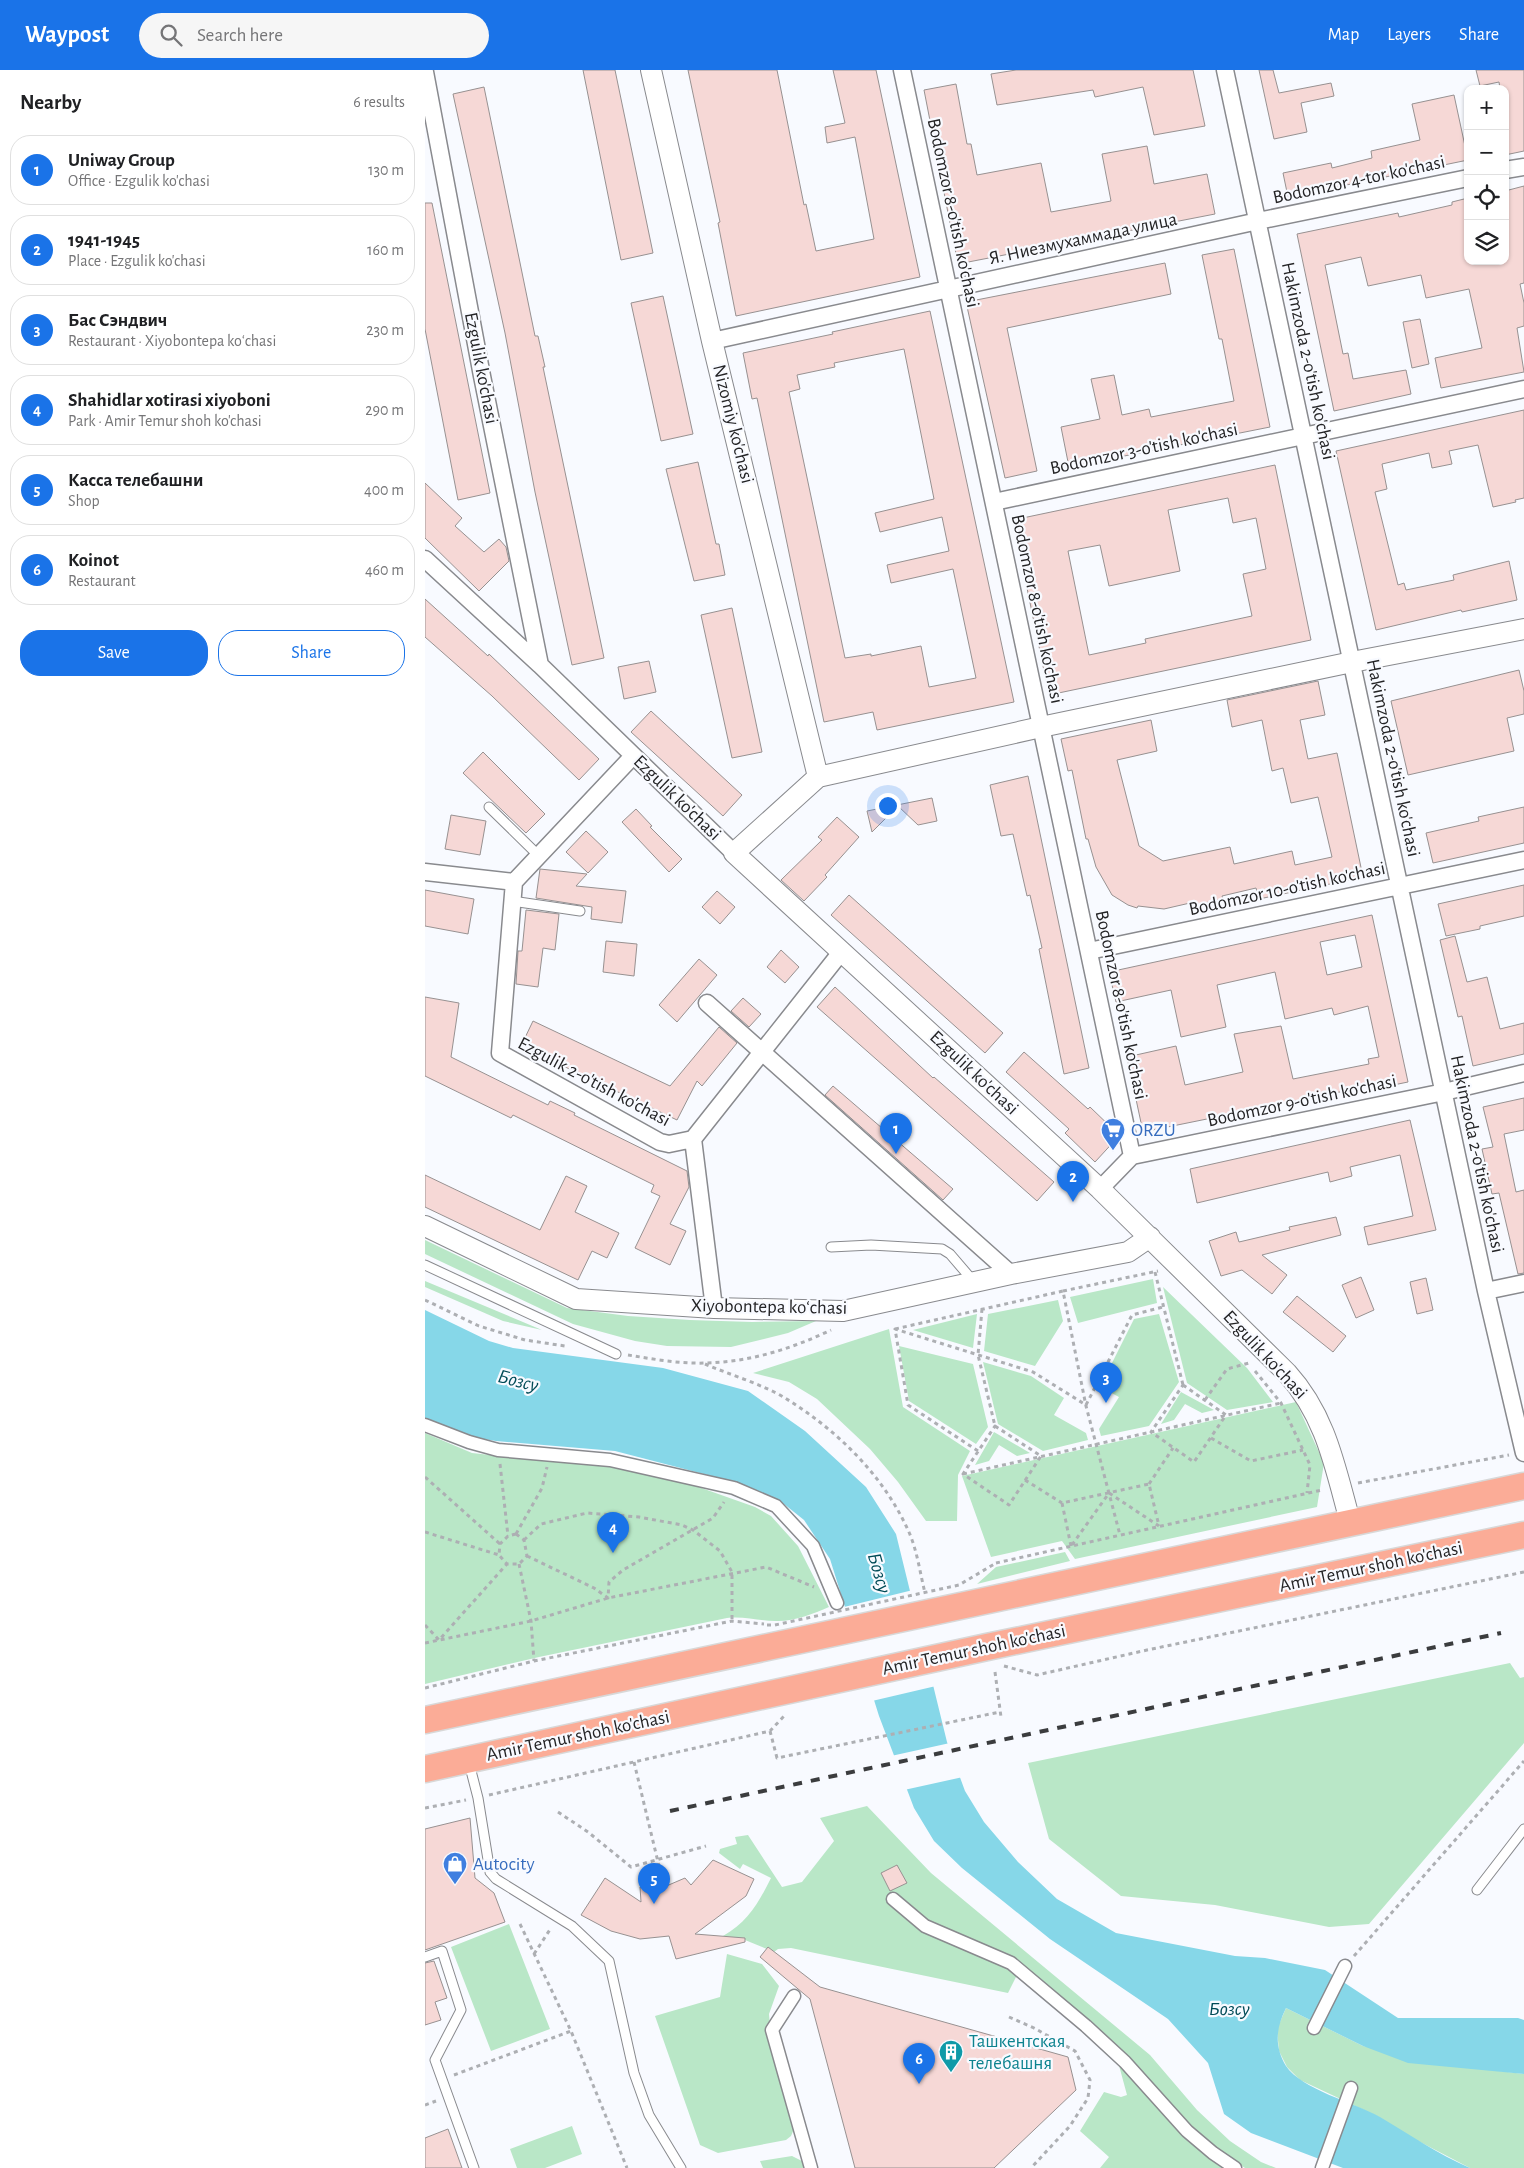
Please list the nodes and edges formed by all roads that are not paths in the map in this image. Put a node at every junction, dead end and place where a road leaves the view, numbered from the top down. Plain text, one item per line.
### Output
1 (651, 70) edge
2 (1225, 70) edge
3 (906, 71) edge
4 (425, 72) edge
5 (426, 91) edge
6 (1524, 166) edge
7 (1509, 169) edge
8 (1464, 179) edge
9 (1258, 221) junction
10 (949, 289) junction
11 (712, 341) junction
12 (1524, 389) edge
13 (1303, 436) junction
14 (994, 502) junction
15 (427, 565) edge
16 (1524, 629) edge
17 (1352, 662) junction
18 (540, 664) junction
19 (1041, 727) junction
20 (633, 756) junction
21 (818, 777) junction
22 (489, 807) dead end
23 (734, 853) junction
24 (538, 855) junction
25 (1524, 860) edge
26 (425, 872) edge
27 (513, 882) junction
28 (1400, 886) junction
29 (512, 901) junction
30 (580, 911) dead end
31 (842, 951) junction
32 (1089, 951) junction
33 (707, 1003) dead end
34 (762, 1053) junction
35 (1524, 1073) edge
36 (1443, 1092) junction
37 (693, 1139) junction
38 (1132, 1156) junction
39 (1101, 1189) junction
40 (425, 1226) edge
41 (1150, 1237) junction
42 (831, 1247) dead end
43 (425, 1265) edge
44 (1011, 1274) junction
45 (974, 1282) junction
46 (1524, 1283) edge
47 (1486, 1291) junction
48 (714, 1308) junction
49 (616, 1354) road end
50 (425, 1425) edge
51 (1524, 1453) edge
52 (1524, 1486) edge
53 (1350, 1521) junction
54 (1524, 1535) edge
55 (837, 1603) road end
56 (425, 1720) edge
57 (468, 1760) junction
58 (425, 1769) edge
59 (1524, 1829) edge
60 (1477, 1890) dead end
61 (893, 1899) dead end
62 (425, 1958) edge
63 (1345, 1966) road end
64 (795, 1996) dead end
65 (1314, 2028) dead end
66 (1351, 2088) dead end
67 (474, 2168) edge
68 (681, 2168) edge
69 (811, 2168) edge
70 (1235, 2168) edge
71 (1322, 2168) edge

1 - 11 street, Nizomiy ko'chasi
2 - 9 street, Hakimzoda 2-o'tish ko'chasi
3 - 10 street, Bodomzor 8-o'tish ko'chasi
4 - 5 street, Ezgulik ko'chasi
5 - 18 street, Ezgulik ko'chasi
6 - 7 street
8 - 9 street, Bodomzor 4-tor ko'chasi
9 - 10 street, Я. Ниезмухаммада улица
9 - 13 street, Hakimzoda 2-o'tish ko'chasi
10 - 11 street, Я. Ниезмухаммада улица
10 - 14 street, Bodomzor 8-o'tish ko'chasi
11 - 21 street, Nizomiy ko'chasi
12 - 13 street, Bodomzor 3-o'tish ko'chasi
13 - 14 street, Bodomzor 3-o'tish ko'chasi
13 - 17 street, Hakimzoda 2-o'tish ko'chasi
14 - 19 street, Bodomzor 8-o'tish ko'chasi
15 - 18 street, Ezgulik ko'chasi
16 - 17 street
17 - 19 street
17 - 28 street, Hakimzoda 2-o'tish ko'chasi
18 - 20 street, Ezgulik ko'chasi
19 - 21 street
19 - 32 street, Bodomzor 8-o'tish ko'chasi
20 - 23 street, Ezgulik ko'chasi
20 - 24 street
21 - 23 street
22 - 24 lane
23 - 31 street, Ezgulik ko'chasi
24 - 27 street
25 - 28 street, Bodomzor 10-o'tish ko'chasi
26 - 27 street
27 - 29 street, Ezgulik 2-o'tish ko'chasi
28 - 32 street, Bodomzor 10-o'tish ko'chasi
28 - 36 street, Hakimzoda 2-o'tish ko'chasi
29 - 30 lane
29 - 37 street, Ezgulik 2-o'tish ko'chasi
31 - 34 street
31 - 39 street, Ezgulik ko'chasi
32 - 38 street, Bodomzor 8-o'tish ko'chasi
33 - 34 street
34 - 37 street
34 - 44 street
35 - 36 street, Bodomzor 9-o'tish ko'chasi
36 - 38 street, Bodomzor 9-o'tish ko'chasi
36 - 47 street, Hakimzoda 2-o'tish ko'chasi
37 - 48 street
38 - 39 street
39 - 41 street, Ezgulik ko'chasi
40 - 48 street, Xiyobontepa koʻchasi
41 - 44 street, Xiyobontepa koʻchasi
41 - 53 street, Ezgulik ko'chasi
42 - 45 lane
43 - 49 lane
44 - 45 street, Xiyobontepa koʻchasi
45 - 48 street, Xiyobontepa koʻchasi
46 - 47 street
47 - 51 street, Hakimzoda 2-o'tish ko'chasi
50 - 55 street
52 - 53 main road
53 - 56 main road
54 - 57 main road, Amir Temur shoh ko'chasi
57 - 58 main road, Amir Temur shoh ko'chasi
57 - 68 lane
59 - 60 lane
61 - 70 street
62 - 67 lane
63 - 65 street
64 - 69 street
66 - 71 street

